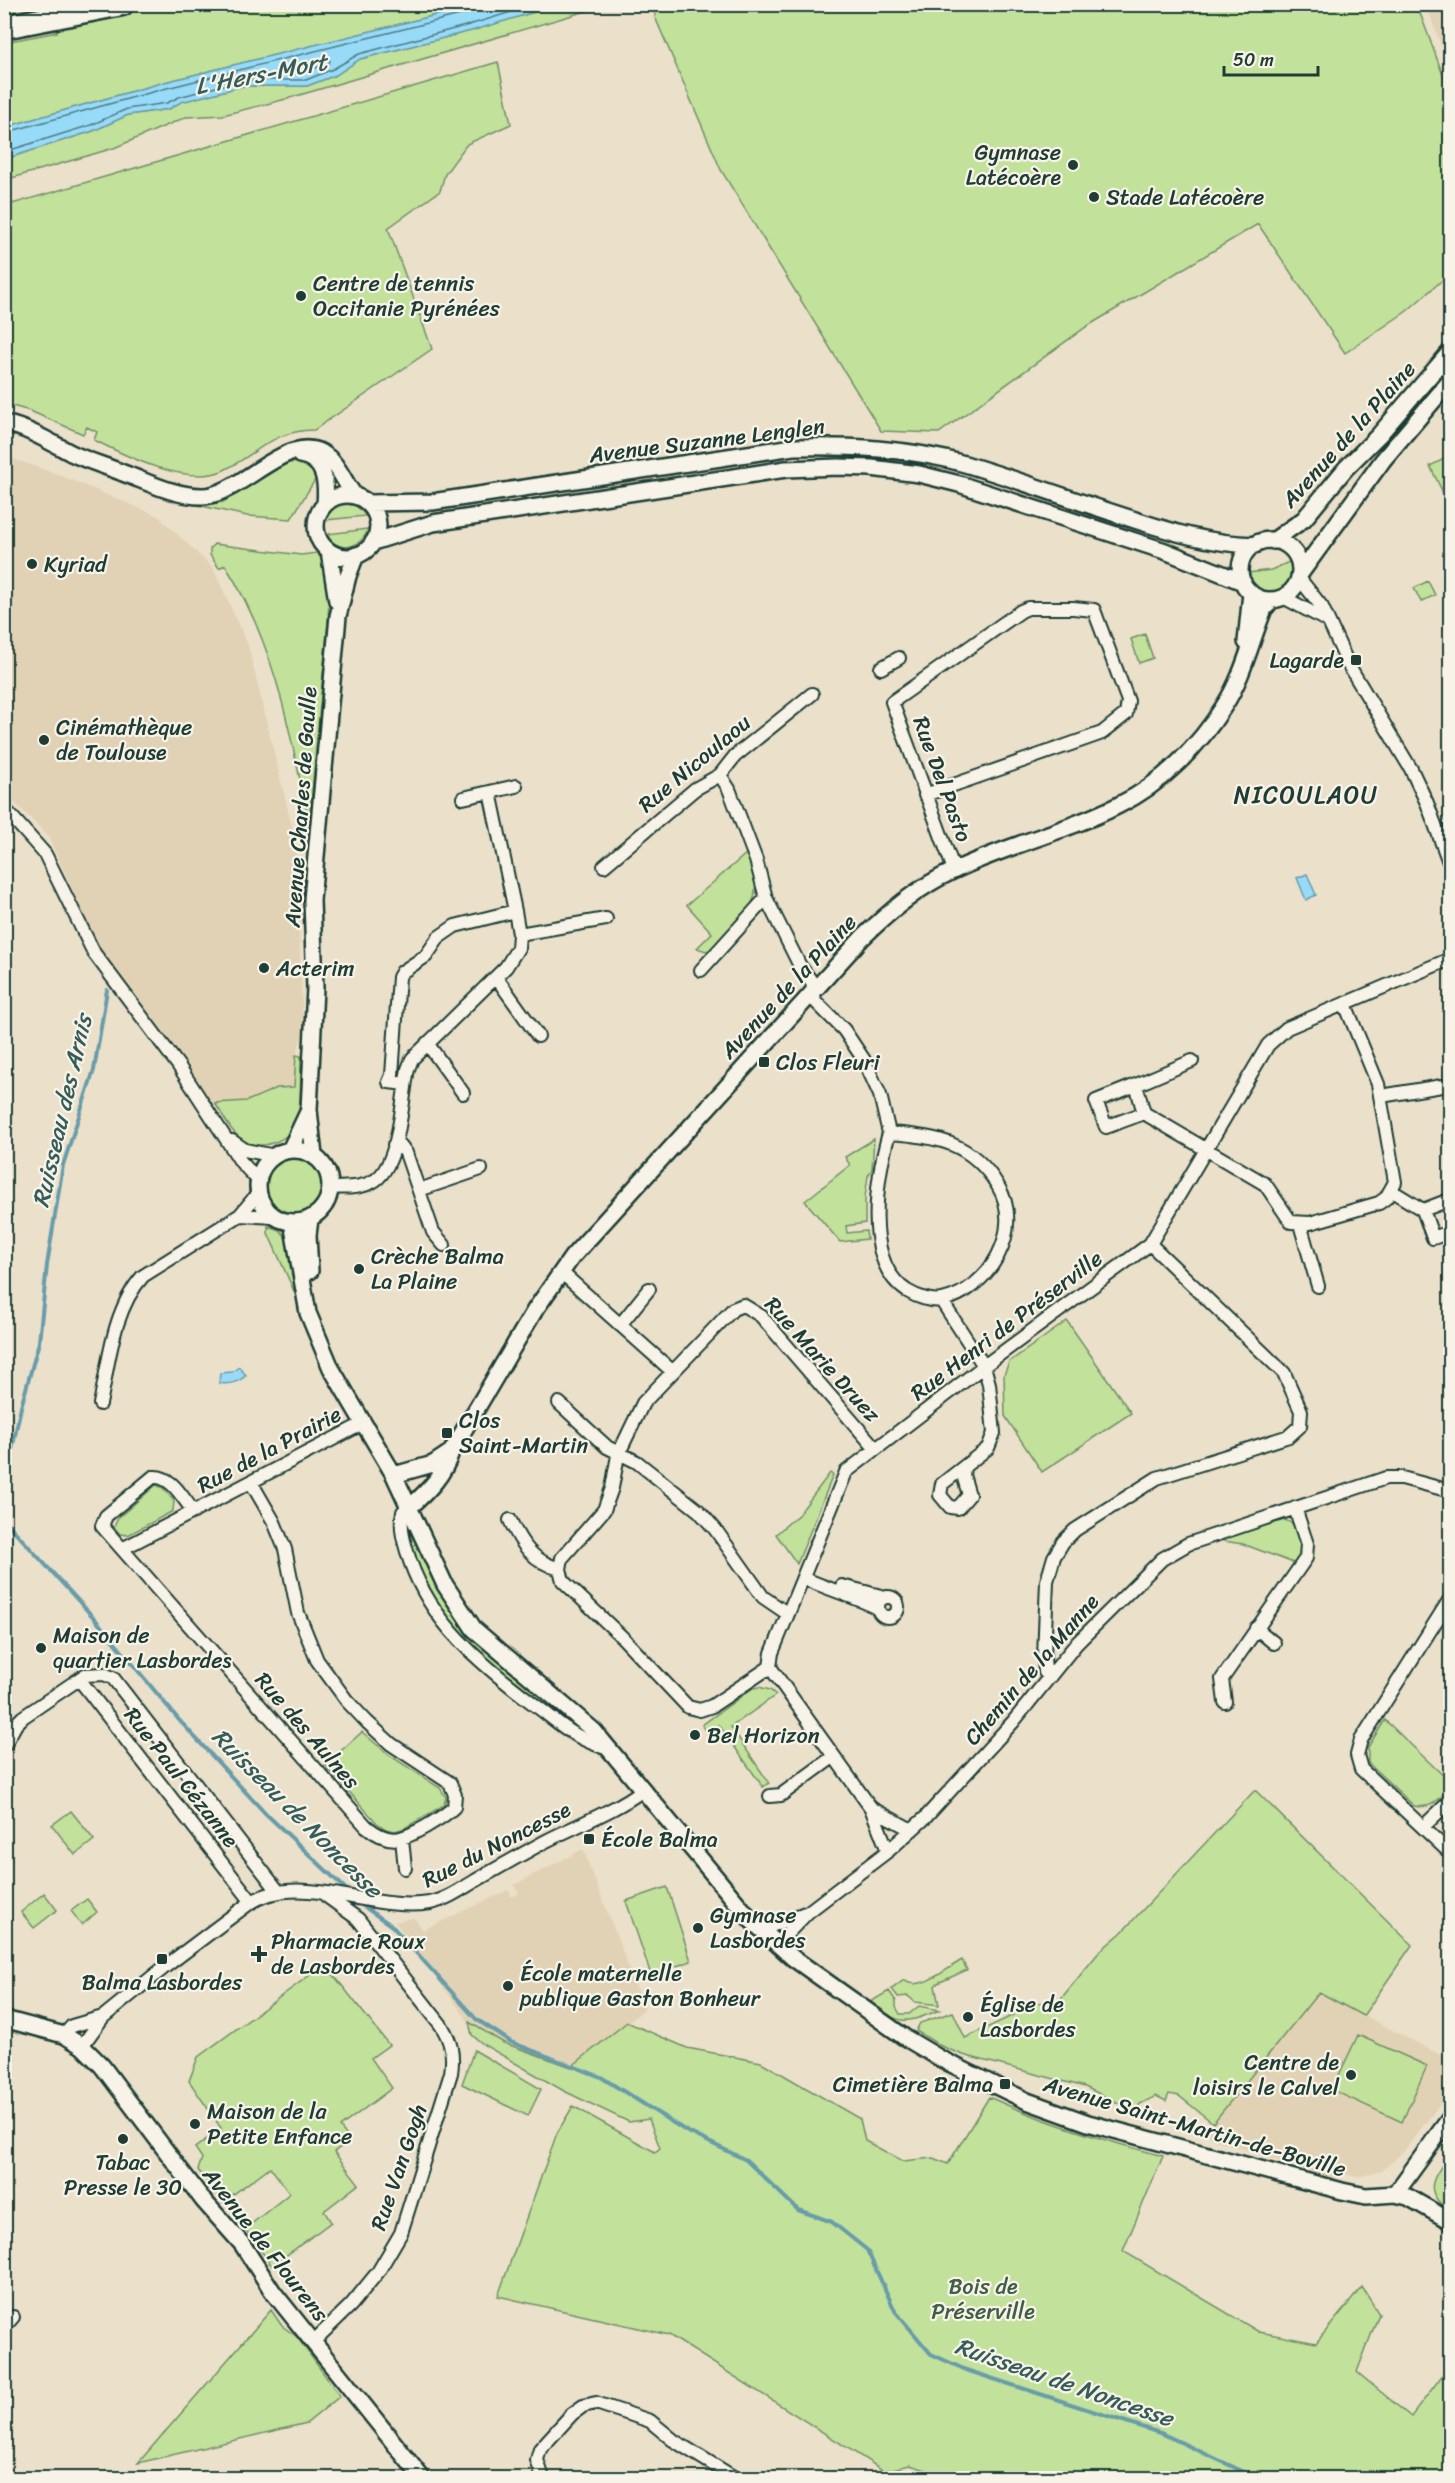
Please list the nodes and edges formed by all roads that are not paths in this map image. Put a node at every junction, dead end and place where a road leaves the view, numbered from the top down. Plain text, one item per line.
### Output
1 (122, 4) edge
2 (4, 27) edge
3 (1450, 352) edge
4 (1450, 381) edge
5 (4, 423) edge
6 (4, 432) edge
7 (74, 454) junction
8 (282, 456) junction
9 (362, 499) junction
10 (325, 504) junction
11 (1274, 541) junction
12 (373, 542) junction
13 (1255, 545) junction
14 (329, 551) junction
15 (356, 555) junction
16 (1299, 576) junction
17 (340, 586) junction
18 (1247, 588) junction
19 (1278, 599) junction
20 (1326, 620) junction
21 (899, 658) dead end
22 (1245, 660) junction
23 (881, 668) dead end
24 (812, 694) dead end
25 (720, 775) junction
26 (516, 786) dead end
27 (490, 792) junction
28 (925, 795) junction
29 (463, 798) dead end
30 (4, 808) edge
31 (1450, 865) edge
32 (604, 866) dead end
33 (954, 870) junction
34 (766, 898) junction
35 (515, 912) junction
36 (606, 919) dead end
37 (519, 934) junction
38 (1450, 959) edge
39 (701, 970) dead end
40 (496, 977) junction
41 (813, 992) junction
42 (1345, 1004) junction
43 (538, 1036) dead end
44 (427, 1043) junction
45 (1192, 1061) dead end
46 (405, 1084) junction
47 (1136, 1085) junction
48 (1442, 1086) dead end
49 (463, 1093) dead end
50 (1381, 1096) junction
51 (309, 1110) junction
52 (1144, 1113) junction
53 (889, 1133) junction
54 (226, 1137) junction
55 (394, 1144) junction
56 (290, 1150) junction
57 (1207, 1150) junction
58 (275, 1156) junction
59 (314, 1156) junction
60 (481, 1169) dead end
61 (259, 1186) junction
62 (330, 1188) junction
63 (419, 1190) junction
64 (1392, 1191) junction
65 (1450, 1203) edge
66 (1423, 1210) junction
67 (240, 1215) junction
68 (276, 1217) junction
69 (310, 1218) junction
70 (292, 1222) junction
71 (1299, 1224) junction
72 (1450, 1232) edge
73 (1150, 1244) junction
74 (444, 1245) dead end
75 (561, 1272) junction
76 (1318, 1286) dead end
77 (649, 1289) dead end
78 (941, 1300) junction
79 (620, 1324) junction
80 (984, 1366) junction
81 (672, 1371) junction
82 (559, 1402) dead end
83 (100, 1404) dead end
84 (364, 1423) junction
85 (876, 1449) junction
86 (451, 1452) junction
87 (618, 1455) junction
88 (964, 1467) dead end
89 (394, 1475) junction
90 (251, 1482) junction
91 (1450, 1491) edge
92 (410, 1507) junction
93 (1295, 1508) junction
94 (194, 1512) junction
95 (510, 1520) dead end
96 (122, 1549) junction
97 (560, 1569) junction
98 (803, 1578) junction
99 (1450, 1599) edge
100 (881, 1603) dead end
101 (788, 1614) junction
102 (1256, 1628) junction
103 (1046, 1637) junction
104 (1274, 1643) dead end
105 (1064, 1659) junction
106 (770, 1667) junction
107 (1050, 1677) junction
108 (79, 1679) junction
109 (1226, 1702) dead end
110 (4, 1746) edge
111 (610, 1749) junction
112 (833, 1756) junction
113 (643, 1790) junction
114 (770, 1796) dead end
115 (1450, 1801) edge
116 (871, 1808) junction
117 (1423, 1827) junction
118 (912, 1830) junction
119 (402, 1839) junction
120 (888, 1851) junction
121 (1450, 1853) edge
122 (405, 1868) dead end
123 (278, 1892) junction
124 (328, 1894) junction
125 (252, 1902) junction
126 (808, 1912) junction
127 (761, 1930) junction
128 (777, 1944) junction
129 (103, 2017) junction
130 (4, 2019) edge
131 (64, 2035) junction
132 (82, 2046) junction
133 (1450, 2118) edge
134 (1450, 2134) edge
135 (1402, 2196) junction
136 (1450, 2220) edge
137 (313, 2342) junction
138 (422, 2478) edge
139 (543, 2478) edge
140 (735, 2478) edge

1 - 2 highway
3 - 11 street, Avenue de la Plaine
4 - 16 street, Avenue de la Plaine
5 - 7 street
6 - 7 street
7 - 8 street
8 - 9 street
8 - 10 street
9 - 10 street
9 - 12 street
9 - 13 street, Avenue Suzanne Lenglen
10 - 14 street
11 - 13 street
11 - 16 street
12 - 15 street
12 - 18 street, Avenue Suzanne Lenglen
13 - 18 street
14 - 15 street
14 - 17 street, Avenue Charles de Gaulle
15 - 17 street, Avenue Charles de Gaulle
16 - 19 street
16 - 20 street
17 - 51 street, Avenue Charles de Gaulle
18 - 19 street
18 - 22 street, Avenue de la Plaine
19 - 20 street
19 - 22 street, Avenue de la Plaine
20 - 31 street
21 - 23 street
22 - 33 street, Avenue de la Plaine
24 - 25 street, Rue Nicoulaou
25 - 32 street, Rue Nicoulaou
25 - 34 street
26 - 27 street
27 - 29 street
27 - 35 street
28 - 28 street, Rue Del Pasto
28 - 33 street, Rue Del Pasto
30 - 54 street
33 - 41 street, Avenue de la Plaine
34 - 39 street
34 - 41 street
35 - 37 street
35 - 46 street
36 - 37 street
37 - 40 street
38 - 42 street, Rue Henri de Préserville
40 - 43 street
40 - 44 street
41 - 53 street
41 - 75 street, Avenue de la Plaine
42 - 50 street
42 - 57 street, Rue Henri de Préserville
44 - 46 street
44 - 49 street
45 - 47 street
46 - 55 street
47 - 52 street
47 - 52 street
48 - 50 street
50 - 64 street
51 - 56 street, Avenue Charles de Gaulle
51 - 59 street, Avenue Charles de Gaulle
52 - 57 street
53 - 78 street
53 - 78 street
54 - 58 street
54 - 61 street
55 - 62 street
55 - 63 street
56 - 58 street
56 - 59 street
57 - 71 street
57 - 73 street, Rue Henri de Préserville
58 - 61 street
59 - 62 street
60 - 63 street
61 - 67 street
61 - 68 street
62 - 69 street
63 - 74 street
64 - 66 street
64 - 71 street
65 - 66 street
66 - 72 street
67 - 68 street
67 - 83 street
68 - 70 street
69 - 70 street
69 - 84 street, Avenue Saint-Martin-de-Boville
70 - 84 street, Avenue Saint-Martin-de-Boville
71 - 76 street
73 - 80 street, Rue Henri de Préserville
73 - 103 street
75 - 79 street
75 - 86 street, Avenue de la Plaine
77 - 79 street
78 - 80 street
79 - 81 street
80 - 85 street, Rue Henri de Préserville
80 - 88 street
81 - 85 street, Rue Marie Druez
81 - 87 street, Rue Marie Druez
82 - 87 street
84 - 89 street, Avenue Saint-Martin-de-Boville
84 - 90 street, Rue de la Prairie
85 - 98 street, Rue Henri de Préserville
86 - 89 street
86 - 92 street, Avenue de la Plaine
87 - 97 street, Rue Marie Druez
87 - 101 street
89 - 92 street, Avenue Saint-Martin-de-Boville
90 - 94 street, Rue de la Prairie
90 - 119 street
91 - 93 street, Chemin de la Manne
92 - 111 street, Avenue Saint-Martin-de-Boville
92 - 111 street
93 - 102 street
93 - 105 street, Chemin de la Manne
94 - 96 street, Rue de la Prairie
94 - 96 street, Rue de la Prairie
95 - 97 street
96 - 119 street, Rue des Aulnes
97 - 106 street
98 - 100 street
98 - 101 street, Rue Henri de Préserville
99 - 117 street
101 - 106 street, Rue Henri de Préserville
102 - 104 street
102 - 109 street
103 - 105 street
103 - 107 street
105 - 107 street, Chemin de la Manne
106 - 112 street
107 - 118 street, Chemin de la Manne
108 - 110 street, Rue Paul Cézanne
108 - 123 street, Rue Paul Cézanne
108 - 125 street, Rue Paul Cézanne
111 - 113 street, Avenue Saint-Martin-de-Boville
112 - 114 street
112 - 116 street
113 - 124 street, Rue du Noncesse
113 - 127 street, Avenue Saint-Martin-de-Boville
115 - 117 street
116 - 118 street
116 - 120 street
117 - 121 street
118 - 120 street, Chemin de la Manne
119 - 122 street
120 - 126 street, Chemin de la Manne
123 - 124 street, Rue du Noncesse
123 - 125 street
124 - 137 street, Rue Van Gogh
125 - 129 street
126 - 127 street, Chemin de la Manne
126 - 128 street, Chemin de la Manne
127 - 128 street, Avenue Saint-Martin-de-Boville
128 - 135 street, Avenue Saint-Martin-de-Boville
129 - 131 street
129 - 132 street
130 - 131 street, Avenue de Flourens
131 - 132 street, Avenue de Flourens
132 - 137 street, Avenue de Flourens
133 - 135 street
134 - 135 street
135 - 136 street
137 - 138 street, Avenue de Flourens
139 - 140 street

